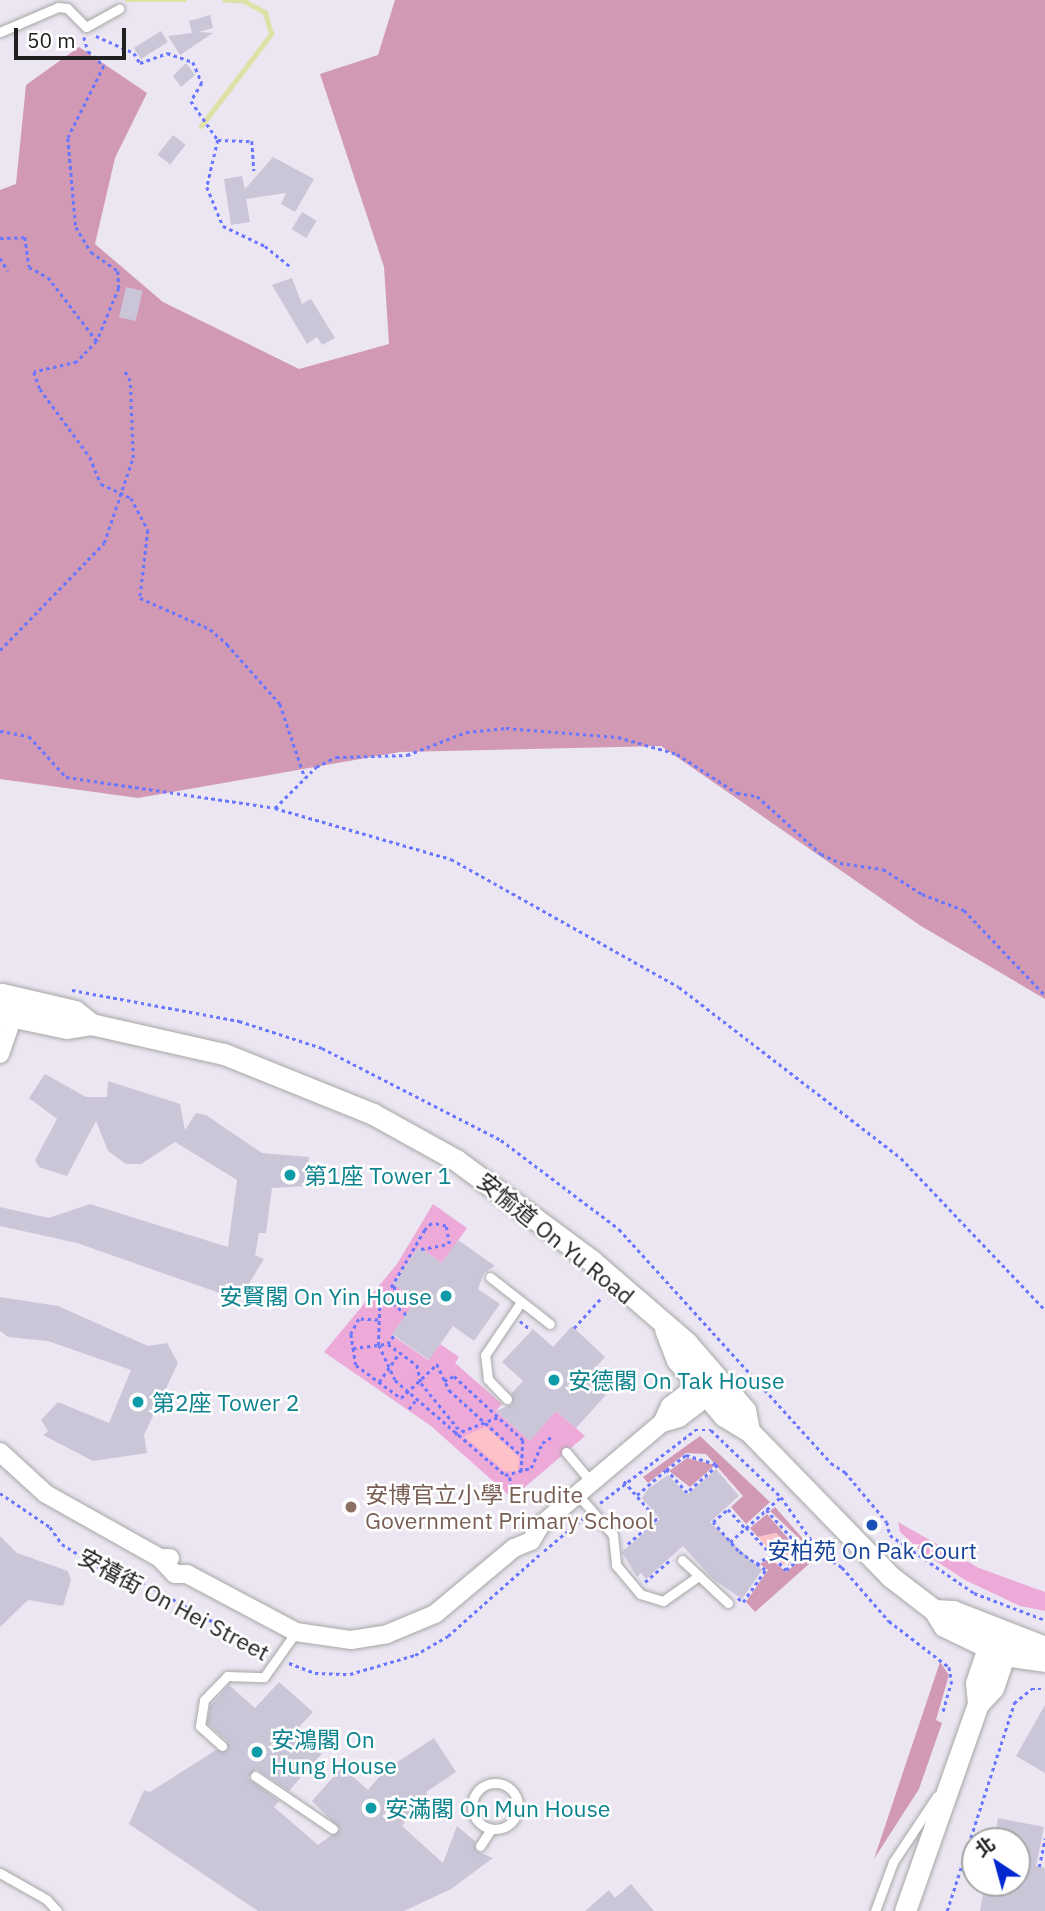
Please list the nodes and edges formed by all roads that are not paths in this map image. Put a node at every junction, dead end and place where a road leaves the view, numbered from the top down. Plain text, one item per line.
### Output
1 (119, 9) dead end
2 (0, 32) edge
3 (6, 1003) edge
4 (0, 1054) edge
5 (490, 1277) dead end
6 (521, 1302) junction
7 (550, 1324) dead end
8 (710, 1385) junction
9 (507, 1399) dead end
10 (0, 1452) edge
11 (566, 1452) dead end
12 (592, 1483) junction
13 (578, 1494) junction
14 (679, 1558) road end
15 (697, 1577) junction
16 (730, 1599) road end
17 (296, 1632) junction
18 (999, 1642) junction
19 (1045, 1647) edge
20 (1045, 1661) edge
21 (222, 1746) dead end
22 (956, 1767) junction
23 (255, 1776) dead end
24 (332, 1829) dead end
25 (491, 1829) junction
26 (480, 1846) dead end
27 (0, 1873) edge
28 (57, 1911) edge
29 (875, 1911) edge
30 (905, 1911) edge

1 - 2 lane
3 - 4 street
3 - 8 street, 安愉道 On Yu Road
5 - 6 lane
6 - 7 lane
6 - 9 lane
8 - 12 street, 安禧街 On Hei Street
8 - 18 street, 安愉道 On Yu Road
10 - 17 street, 安禧街 On Hei Street
11 - 12 lane
12 - 13 street, 安禧街 On Hei Street
13 - 15 lane
13 - 17 street, 安禧街 On Hei Street
14 - 15 lane
15 - 16 lane
17 - 21 lane
18 - 19 street, 安愉道 On Yu Road
18 - 20 street, 安愉道 On Yu Road
18 - 22 street
22 - 29 lane
22 - 30 street
23 - 24 lane
25 - 25 lane
25 - 26 lane
27 - 28 lane

